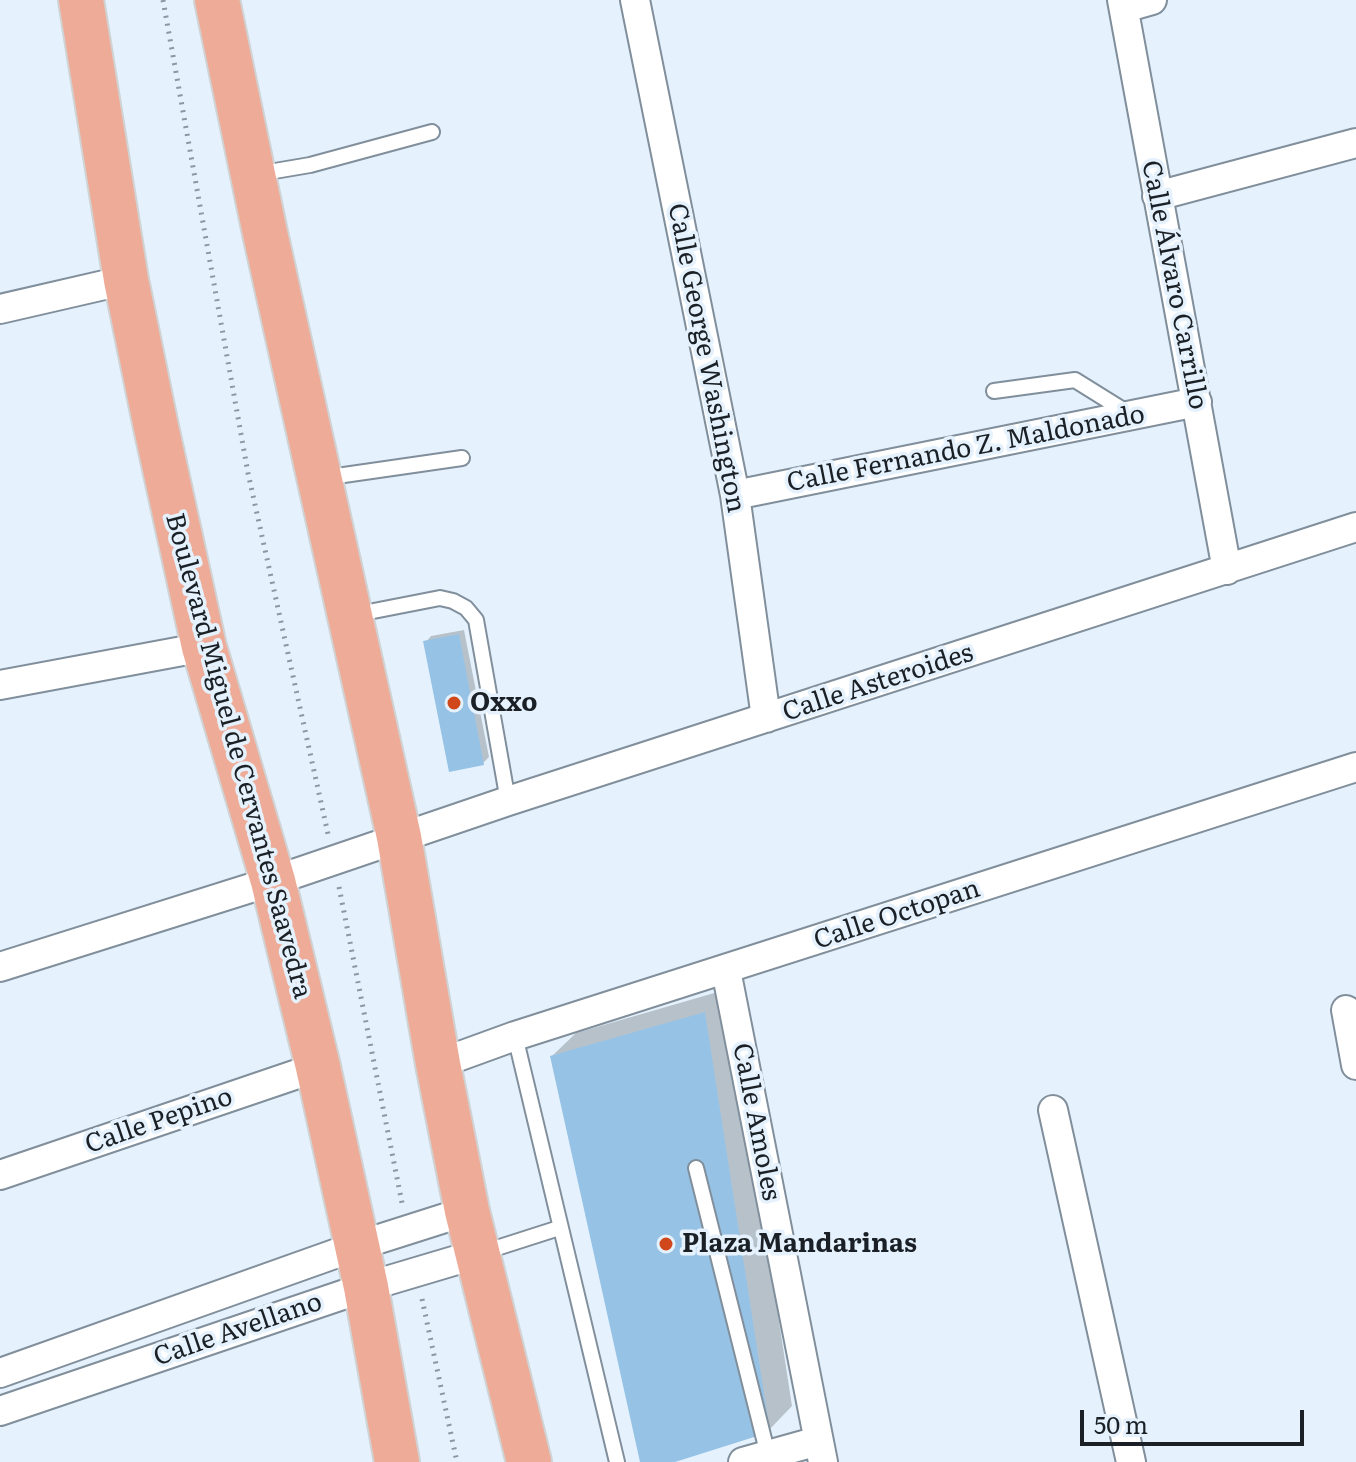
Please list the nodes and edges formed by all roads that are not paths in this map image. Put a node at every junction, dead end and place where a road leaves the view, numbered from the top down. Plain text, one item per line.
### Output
1 (81, 0) edge
2 (217, 0) edge
3 (635, 0) edge
4 (1152, 0) edge
5 (1123, 4) edge
6 (432, 132) dead end
7 (1356, 143) edge
8 (253, 175) junction
9 (1157, 196) junction
10 (126, 280) junction
11 (0, 309) edge
12 (994, 391) dead end
13 (1197, 402) junction
14 (1132, 416) junction
15 (462, 458) dead end
16 (319, 478) junction
17 (735, 495) junction
18 (1356, 527) edge
19 (1227, 570) junction
20 (349, 616) junction
21 (204, 647) junction
22 (0, 685) edge
23 (766, 718) junction
24 (1356, 767) edge
25 (508, 801) junction
26 (399, 837) junction
27 (273, 881) junction
28 (0, 967) edge
29 (726, 970) junction
30 (1346, 1010) dead end
31 (515, 1036) junction
32 (438, 1064) junction
33 (1356, 1065) edge
34 (318, 1067) junction
35 (1053, 1110) dead end
36 (696, 1168) dead end
37 (0, 1175) edge
38 (467, 1211) junction
39 (559, 1228) junction
40 (477, 1254) junction
41 (362, 1266) junction
42 (0, 1373) edge
43 (0, 1411) edge
44 (821, 1452) edge
45 (755, 1458) edge
46 (397, 1462) edge
47 (529, 1462) edge
48 (617, 1462) edge
49 (1131, 1462) edge

1 - 10 main road, Boulevard Miguel de Cervantes Saavedra
2 - 8 main road
3 - 17 street, Calle George Washington
4 - 5 street
5 - 9 street, Calle Álvaro Carrillo
6 - 8 lane
7 - 9 street
8 - 16 main road
9 - 13 street, Calle Álvaro Carrillo
10 - 11 street
10 - 21 main road, Boulevard Miguel de Cervantes Saavedra
12 - 14 lane
13 - 14 street, Calle Fernando Z. Maldonado
13 - 19 street, Calle Álvaro Carrillo
14 - 17 street, Calle Fernando Z. Maldonado
15 - 16 lane
16 - 20 main road
17 - 23 street, Calle George Washington
18 - 19 street, Calle Asteroides
19 - 23 street, Calle Asteroides
20 - 25 lane
20 - 26 main road
21 - 22 street
21 - 27 main road, Boulevard Miguel de Cervantes Saavedra
23 - 25 street, Calle Asteroides
24 - 29 street, Calle Octopan
25 - 26 street, Calle Asteroides
26 - 27 street, Calle Asteroides
26 - 32 main road
27 - 28 street, Calle Asteroides
27 - 34 main road, Boulevard Miguel de Cervantes Saavedra
29 - 31 street, Calle Octopan
29 - 44 street, Calle Amoles
30 - 33 street
31 - 32 street, Calle Octopan
31 - 39 lane
32 - 38 main road
34 - 37 street, Calle Pepino
34 - 41 main road, Boulevard Miguel de Cervantes Saavedra
35 - 49 street
36 - 45 lane
38 - 40 main road
38 - 41 street, Calle Avellano
39 - 40 lane
39 - 48 lane
40 - 41 street, Calle Avellano
40 - 47 main road
41 - 42 street, Calle Avellano
41 - 43 street, Calle Avellano
41 - 46 main road, Boulevard Miguel de Cervantes Saavedra
44 - 45 street

